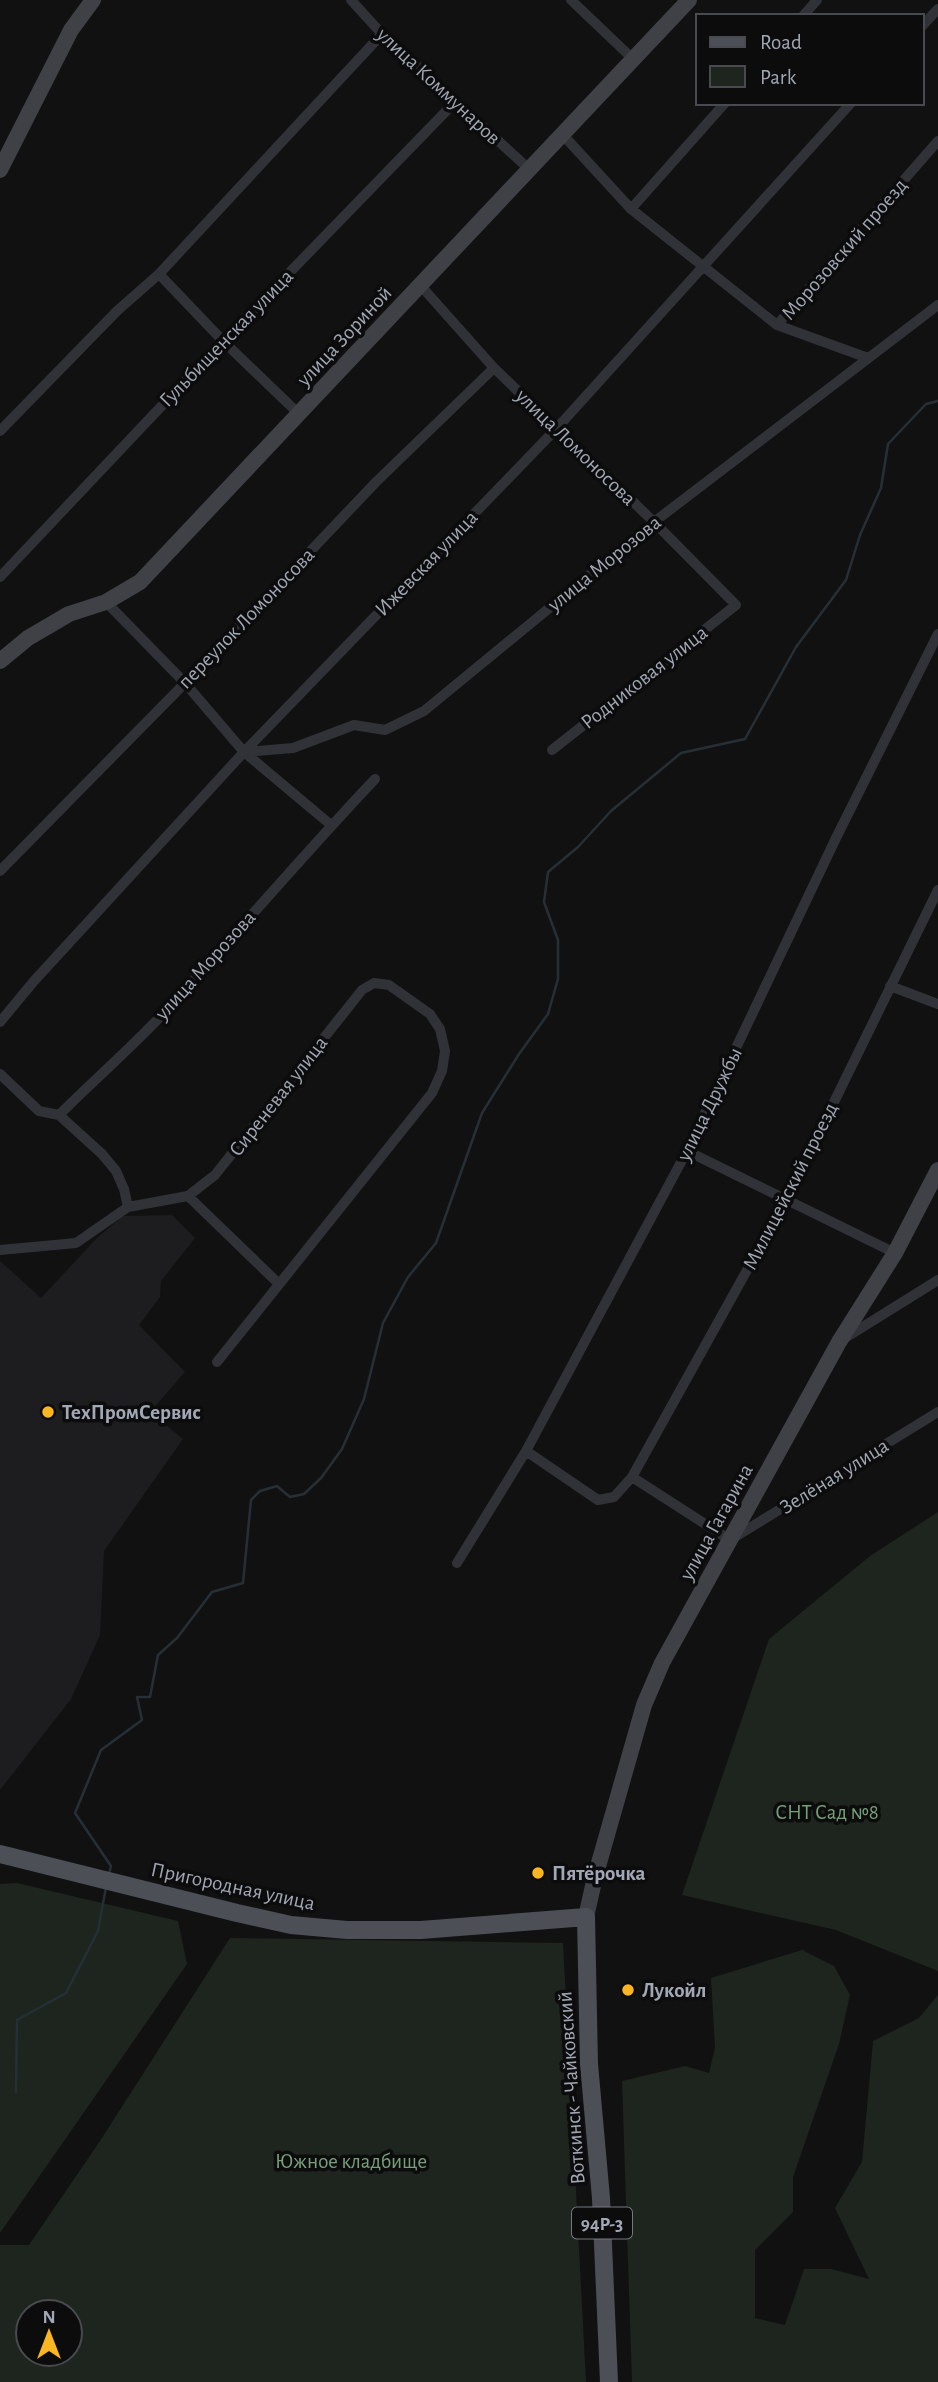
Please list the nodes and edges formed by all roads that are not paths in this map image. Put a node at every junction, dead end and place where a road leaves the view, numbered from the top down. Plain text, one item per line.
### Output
1 (93, 0) edge
2 (351, 0) edge
3 (571, 0) edge
4 (689, 0) edge
5 (817, 0) edge
6 (938, 9) edge
7 (805, 14) edge
8 (924, 24) edge
9 (382, 34) junction
10 (634, 60) junction
11 (455, 102) junction
12 (723, 105) edge
13 (849, 105) edge
14 (563, 135) junction
15 (938, 141) edge
16 (0, 170) edge
17 (530, 170) junction
18 (631, 209) junction
19 (702, 266) junction
20 (159, 274) junction
21 (421, 286) junction
22 (938, 305) edge
23 (777, 325) junction
24 (223, 341) junction
25 (868, 358) junction
26 (494, 368) junction
27 (299, 414) junction
28 (557, 428) junction
29 (0, 431) edge
30 (654, 522) junction
31 (0, 577) edge
32 (106, 602) junction
33 (736, 605) joint
34 (938, 634) edge
35 (0, 662) edge
36 (185, 683) junction
37 (552, 750) dead end
38 (244, 752) junction
39 (374, 779) dead end
40 (331, 825) junction
41 (0, 871) edge
42 (938, 890) edge
43 (890, 986) junction
44 (938, 1004) edge
45 (0, 1023) edge
46 (0, 1074) edge
47 (60, 1115) junction
48 (687, 1151) junction
49 (938, 1170) edge
50 (188, 1196) junction
51 (786, 1200) junction
52 (128, 1207) junction
53 (0, 1250) edge
54 (895, 1253) junction
55 (938, 1280) edge
56 (279, 1284) junction
57 (839, 1342) junction
58 (217, 1362) dead end
59 (938, 1412) edge
60 (526, 1451) junction
61 (632, 1477) junction
62 (730, 1540) junction
63 (457, 1563) dead end
64 (0, 1854) edge
65 (586, 1917) junction
66 (609, 2382) edge

1 - 16 main road
2 - 9 street, улица Коммунаров
3 - 10 street
4 - 10 main road, улица Зориной
5 - 7 street
6 - 8 street
9 - 11 street, улица Коммунаров
9 - 20 street
10 - 14 main road, улица Зориной
11 - 17 street, улица Коммунаров
11 - 24 street, Гульбищенская улица
12 - 18 street
13 - 19 street, Ижевская улица
14 - 17 main road, улица Зориной
14 - 18 street
15 - 23 street, Морозовский проезд
17 - 21 main road, улица Зориной
18 - 19 street
19 - 23 street
19 - 28 street, Ижевская улица
20 - 24 street
20 - 29 street
21 - 26 street, улица Ломоносова
21 - 27 main road, улица Зориной
22 - 25 street, улица Морозова
23 - 25 street
24 - 27 street
24 - 31 street, Гульбищенская улица
25 - 30 street, улица Морозова
26 - 28 street, улица Ломоносова
26 - 36 street, переулок Ломоносова
27 - 32 main road, улица Зориной
28 - 30 street, улица Ломоносова
28 - 38 street, Ижевская улица
30 - 33 street, улица Ломоносова
30 - 38 street, улица Морозова
32 - 35 main road, улица Зориной
32 - 36 street
33 - 37 street, Родниковая улица
34 - 48 street, улица Дружбы
36 - 38 street
36 - 41 street, переулок Ломоносова
38 - 40 street
38 - 45 street, Ижевская улица
39 - 40 street, улица Морозова
40 - 47 street, улица Морозова
42 - 43 street, Милицейский проезд
43 - 44 street
43 - 51 street, Милицейский проезд
46 - 47 street
47 - 52 street
48 - 51 street
48 - 60 street, улица Дружбы
49 - 54 main road, улица Гагарина
50 - 52 street
50 - 56 street
50 - 56 street, Сиреневая улица
51 - 54 street
51 - 61 street, Милицейский проезд
52 - 53 street
54 - 57 main road, улица Гагарина
55 - 57 street
56 - 58 street
57 - 62 main road, улица Гагарина
59 - 62 street, Зелёная улица
60 - 61 street
60 - 63 street, улица Дружбы
61 - 62 street
62 - 65 main road, улица Гагарина
64 - 65 main road, Пригородная улица
65 - 66 main road, Воткинск - Чайковский / 94Р-3

